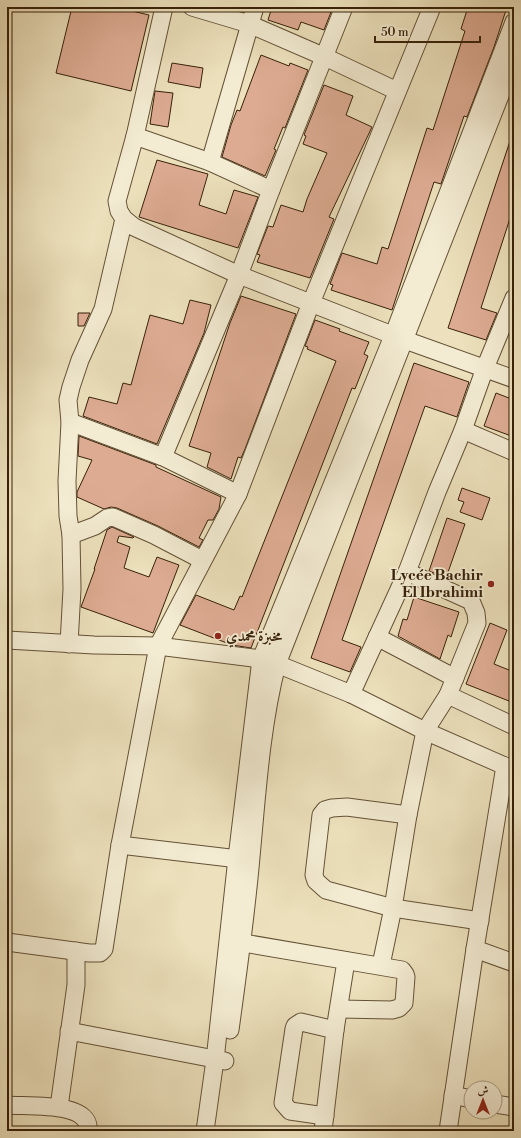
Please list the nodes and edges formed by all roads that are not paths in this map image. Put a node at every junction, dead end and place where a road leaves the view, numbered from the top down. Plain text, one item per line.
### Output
1 (164, 7) edge
2 (192, 7) edge
3 (255, 7) edge
4 (344, 7) edge
5 (432, 7) edge
6 (514, 22) edge
7 (249, 24) junction
8 (325, 57) junction
9 (514, 60) edge
10 (397, 91) junction
11 (135, 136) junction
12 (210, 162) junction
13 (271, 190) junction
14 (124, 219) junction
15 (239, 275) junction
16 (312, 303) junction
17 (513, 304) edge
18 (399, 338) junction
19 (485, 368) junction
20 (514, 379) edge
21 (70, 422) junction
22 (463, 430) junction
23 (514, 452) edge
24 (163, 457) junction
25 (238, 494) junction
26 (71, 536) junction
27 (202, 560) junction
28 (407, 572) junction
29 (377, 636) junction
30 (7, 640) edge
31 (69, 644) junction
32 (158, 646) junction
33 (260, 659) junction
34 (277, 664) junction
35 (455, 678) junction
36 (351, 694) junction
37 (448, 695) junction
38 (514, 726) edge
39 (425, 731) junction
40 (510, 768) edge
41 (408, 815) junction
42 (120, 845) junction
43 (244, 859) junction
44 (393, 908) junction
45 (480, 921) junction
46 (235, 941) junction
47 (7, 942) edge
48 (475, 949) junction
49 (76, 951) junction
50 (346, 961) junction
51 (514, 963) edge
52 (381, 965) junction
53 (339, 1009) junction
54 (335, 1030) junction
55 (69, 1031) junction
56 (220, 1061) junction
57 (453, 1095) junction
58 (463, 1097) edge
59 (7, 1105) edge
60 (503, 1105) edge
61 (514, 1106) edge
62 (59, 1107) junction
63 (324, 1124) edge
64 (88, 1131) edge
65 (205, 1131) edge
66 (215, 1131) edge
67 (448, 1131) edge

1 - 11 street
2 - 7 street
3 - 7 street
4 - 8 street
5 - 10 street
6 - 18 street
7 - 8 street
7 - 12 street
8 - 10 street
8 - 13 street
9 - 18 street
10 - 16 street
11 - 12 street
11 - 14 street
12 - 13 street
13 - 15 street
14 - 15 street
14 - 21 street
15 - 16 street
15 - 24 street
16 - 18 street
16 - 25 street
17 - 19 street
18 - 19 street
18 - 33 street
18 - 34 street
19 - 20 street
19 - 22 street
21 - 24 street
21 - 26 street
22 - 23 street
22 - 28 street
24 - 25 street
25 - 27 street
26 - 27 street
26 - 31 street
27 - 32 street
28 - 29 street
28 - 35 street
29 - 35 street
29 - 36 street
30 - 31 street
31 - 32 street
32 - 33 street
32 - 42 street
33 - 34 street
33 - 43 street
34 - 36 street
34 - 43 street
35 - 37 street
36 - 39 street
37 - 38 street
37 - 39 street
39 - 40 street
39 - 41 street
40 - 45 street
41 - 44 street
41 - 44 street
42 - 43 street
42 - 49 street
43 - 46 street
44 - 45 street
44 - 52 street
45 - 48 street
46 - 50 street
46 - 56 street
47 - 49 street
48 - 51 street
48 - 57 street
49 - 55 street
50 - 52 street
50 - 53 street
52 - 53 street
53 - 54 street
54 - 63 street
54 - 63 street
55 - 56 street
55 - 62 street
56 - 65 street
56 - 66 street
57 - 58 street
57 - 67 street
59 - 62 street
60 - 61 street
62 - 64 street

